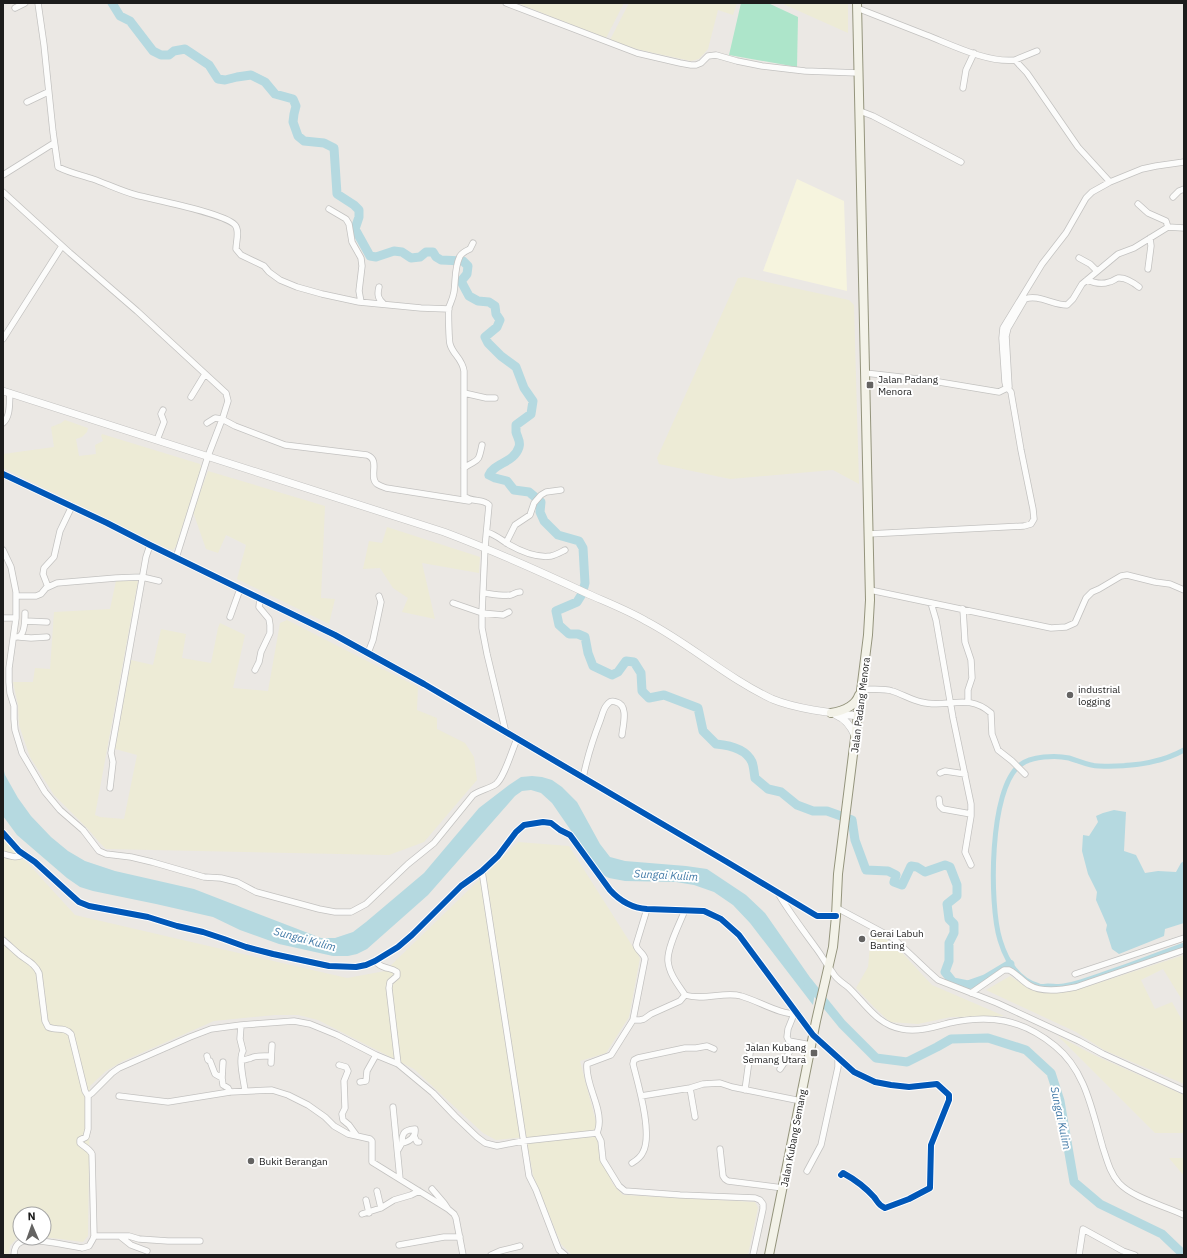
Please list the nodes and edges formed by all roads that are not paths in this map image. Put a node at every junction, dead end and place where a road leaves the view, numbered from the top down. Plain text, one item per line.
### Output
1 (25, 3) edge
2 (38, 3) edge
3 (506, 3) edge
4 (857, 6) edge
5 (15, 8) dead end
6 (1037, 51) dead end
7 (974, 53) junction
8 (1015, 60) junction
9 (859, 73) junction
10 (963, 88) dead end
11 (48, 92) junction
12 (27, 102) dead end
13 (860, 111) junction
14 (54, 143) junction
15 (961, 162) dead end
16 (1184, 162) edge
17 (3, 175) edge
18 (1110, 182) junction
19 (1184, 189) edge
20 (3, 192) edge
21 (1173, 197) dead end
22 (1138, 204) dead end
23 (329, 209) dead end
24 (1168, 227) junction
25 (1184, 228) edge
26 (1150, 238) junction
27 (473, 243) dead end
28 (62, 246) junction
29 (1080, 258) dead end
30 (1148, 269) dead end
31 (1097, 271) junction
32 (1087, 280) junction
33 (379, 287) dead end
34 (1139, 287) dead end
35 (361, 302) junction
36 (384, 304) junction
37 (449, 309) junction
38 (3, 339) edge
39 (865, 373) junction
40 (205, 374) junction
41 (1008, 388) junction
42 (6, 392) edge
43 (464, 393) junction
44 (191, 397) dead end
45 (495, 398) dead end
46 (163, 410) dead end
47 (222, 419) junction
48 (3, 423) edge
49 (207, 423) dead end
50 (157, 440) junction
51 (482, 445) dead end
52 (208, 456) junction
53 (464, 468) junction
54 (3, 474) edge
55 (561, 490) dead end
56 (489, 505) junction
57 (72, 506) junction
58 (487, 532) junction
59 (868, 534) junction
60 (506, 542) junction
61 (150, 545) junction
62 (485, 547) junction
63 (3, 550) edge
64 (565, 550) dead end
65 (176, 558) junction
66 (142, 577) junction
67 (160, 580) dead end
68 (48, 587) junction
69 (240, 589) junction
70 (870, 590) junction
71 (1184, 590) edge
72 (520, 592) dead end
73 (484, 593) junction
74 (16, 596) junction
75 (379, 596) dead end
76 (260, 599) junction
77 (453, 603) dead end
78 (931, 603) junction
79 (963, 609) junction
80 (508, 612) dead end
81 (25, 613) dead end
82 (482, 613) junction
83 (230, 617) dead end
84 (6, 618) edge
85 (16, 618) junction
86 (25, 622) junction
87 (47, 622) dead end
88 (17, 637) junction
89 (47, 637) dead end
90 (368, 653) junction
91 (255, 670) dead end
92 (861, 690) junction
93 (951, 702) junction
94 (968, 702) junction
95 (831, 713) junction
96 (858, 716) junction
97 (506, 733) junction
98 (622, 735) dead end
99 (855, 736) junction
100 (517, 740) junction
101 (940, 773) dead end
102 (965, 774) junction
103 (1025, 774) dead end
104 (583, 778) junction
105 (110, 788) dead end
106 (939, 799) dead end
107 (971, 814) junction
108 (3, 834) edge
109 (3, 854) edge
110 (24, 854) junction
111 (971, 865) dead end
112 (482, 871) junction
113 (778, 893) junction
114 (647, 909) junction
115 (685, 910) junction
116 (837, 912) junction
117 (1184, 938) edge
118 (3, 940) edge
119 (1184, 950) edge
120 (375, 961) junction
121 (827, 969) junction
122 (1075, 974) dead end
123 (971, 993) junction
124 (685, 995) junction
125 (796, 1014) junction
126 (633, 1020) junction
127 (816, 1021) joint
128 (241, 1025) junction
129 (814, 1035) junction
130 (794, 1042) junction
131 (272, 1045) dead end
132 (751, 1046) dead end
133 (812, 1046) junction
134 (714, 1049) dead end
135 (376, 1055) junction
136 (207, 1056) dead end
137 (271, 1056) junction
138 (838, 1059) junction
139 (242, 1060) junction
140 (223, 1062) dead end
141 (271, 1063) dead end
142 (398, 1064) junction
143 (339, 1065) dead end
144 (780, 1069) dead end
145 (222, 1078) junction
146 (360, 1082) dead end
147 (690, 1088) junction
148 (745, 1090) junction
149 (246, 1091) junction
150 (1184, 1091) edge
151 (230, 1092) junction
152 (88, 1096) junction
153 (119, 1096) dead end
154 (641, 1096) junction
155 (801, 1101) junction
156 (393, 1108) dead end
157 (695, 1117) dead end
158 (597, 1133) junction
159 (357, 1136) junction
160 (414, 1136) junction
161 (523, 1141) junction
162 (419, 1142) dead end
163 (402, 1143) junction
164 (398, 1150) junction
165 (720, 1150) dead end
166 (632, 1162) dead end
167 (807, 1171) dead end
168 (841, 1175) dead end
169 (400, 1179) junction
170 (783, 1188) junction
171 (432, 1189) dead end
172 (378, 1191) dead end
173 (418, 1191) junction
174 (366, 1200) dead end
175 (382, 1208) junction
176 (448, 1209) junction
177 (369, 1213) junction
178 (362, 1214) dead end
179 (1184, 1215) edge
180 (94, 1236) junction
181 (120, 1236) junction
182 (460, 1237) junction
183 (139, 1239) junction
184 (200, 1241) dead end
185 (131, 1245) junction
186 (399, 1245) dead end
187 (520, 1246) dead end
188 (147, 1251) dead end
189 (14, 1255) edge
190 (464, 1255) edge
191 (491, 1255) edge
192 (565, 1255) edge
193 (753, 1255) edge
194 (769, 1255) edge
195 (1079, 1255) edge
196 (1135, 1255) edge

1 - 5 street
2 - 11 street
3 - 9 street
4 - 7 street
4 - 9 main road, Jalan Padang Menora
6 - 8 street
7 - 8 street
7 - 10 street
8 - 18 street
9 - 13 main road, Jalan Padang Menora
11 - 12 street
11 - 14 street
13 - 15 street
13 - 39 main road, Jalan Padang Menora
14 - 17 street
14 - 35 street
16 - 18 street
18 - 41 street
19 - 21 street
20 - 28 street
22 - 24 street
23 - 35 street
24 - 25 street
24 - 26 street
26 - 30 street
26 - 31 street
27 - 37 street
28 - 38 street
28 - 40 street
29 - 31 street
31 - 32 street
32 - 34 street
32 - 41 street
33 - 36 street
35 - 36 street
36 - 37 street
37 - 43 street
39 - 41 street
39 - 59 main road, Jalan Padang Menora
40 - 44 street
40 - 47 street
41 - 59 street
42 - 48 street
42 - 50 street
43 - 45 street
43 - 53 street
46 - 50 street
47 - 49 street
47 - 52 street
47 - 56 street
50 - 52 street
51 - 53 street
52 - 62 street
52 - 65 street
53 - 56 street
54 - 57 street
55 - 60 street
56 - 58 street
57 - 61 street
57 - 68 street
58 - 60 street
58 - 62 street
59 - 70 main road, Jalan Padang Menora
60 - 64 street
61 - 65 street
61 - 66 street
62 - 73 street
62 - 95 street
63 - 74 street
65 - 69 street
66 - 67 street
66 - 68 street
66 - 105 street
68 - 74 street
69 - 76 street
69 - 83 street
70 - 78 street
70 - 92 main road, Jalan Padang Menora
71 - 79 street
72 - 73 street
73 - 82 street
74 - 85 street
75 - 90 street
76 - 90 street
76 - 91 street
77 - 82 street
78 - 79 street
78 - 93 street
79 - 94 street
80 - 82 street
81 - 86 street
82 - 97 street
84 - 85 street
85 - 88 street
86 - 87 street
86 - 88 street
88 - 89 street
88 - 100 street
90 - 97 street
92 - 93 street
92 - 95 main road
92 - 96 main road, Jalan Padang Menora
93 - 94 street
93 - 102 street
94 - 103 street
95 - 96 street
95 - 99 street
96 - 99 main road, Jalan Padang Menora
97 - 100 street
98 - 104 street
99 - 116 main road, Jalan Padang Menora
100 - 104 street
101 - 102 street
102 - 107 street
104 - 113 street
106 - 107 street
107 - 111 street
108 - 110 street
109 - 110 street
110 - 120 street
112 - 114 street
112 - 120 street
112 - 161 street
113 - 116 street
113 - 121 street
114 - 115 street
114 - 126 street
115 - 124 street
115 - 125 street
116 - 121 main road, Jalan Padang Menora
116 - 123 street
117 - 122 street
118 - 152 street
119 - 123 street
120 - 142 street
121 - 127 main road, Jalan Padang Menora
121 - 179 street
123 - 150 street
124 - 125 street
124 - 126 street
125 - 129 street
125 - 130 street
126 - 158 street
127 - 129 main road, Jalan Kubang Semang
128 - 135 street
128 - 139 street
128 - 152 street
129 - 133 main road, Jalan Kubang Semang
129 - 138 street
130 - 133 street
130 - 144 street
131 - 137 street
132 - 148 street
133 - 155 main road, Jalan Kubang Semang
134 - 154 street
135 - 142 street
135 - 146 street
136 - 145 street
137 - 139 street
137 - 141 street
138 - 167 street
138 - 168 street
139 - 149 street
140 - 145 street
142 - 161 street
143 - 159 street
145 - 151 street
147 - 148 street
147 - 154 street
147 - 157 street
148 - 155 street
149 - 151 street
149 - 159 street
151 - 153 street
152 - 180 street
154 - 166 street
155 - 170 main road, Jalan Kubang Semang
156 - 164 street
158 - 161 street
158 - 193 street
159 - 169 street
160 - 162 street
160 - 163 street
160 - 163 street
161 - 192 street
163 - 164 street
164 - 169 street
165 - 170 street
169 - 173 street
170 - 194 main road, Jalan Kubang Semang
171 - 176 street
172 - 175 street
173 - 175 street
173 - 176 street
174 - 177 street
175 - 177 street
176 - 182 street
177 - 178 street
180 - 181 street
180 - 189 street
181 - 183 street
181 - 185 street
182 - 186 street
182 - 190 street
183 - 184 street
183 - 185 street
185 - 188 street
187 - 191 street
195 - 196 street

